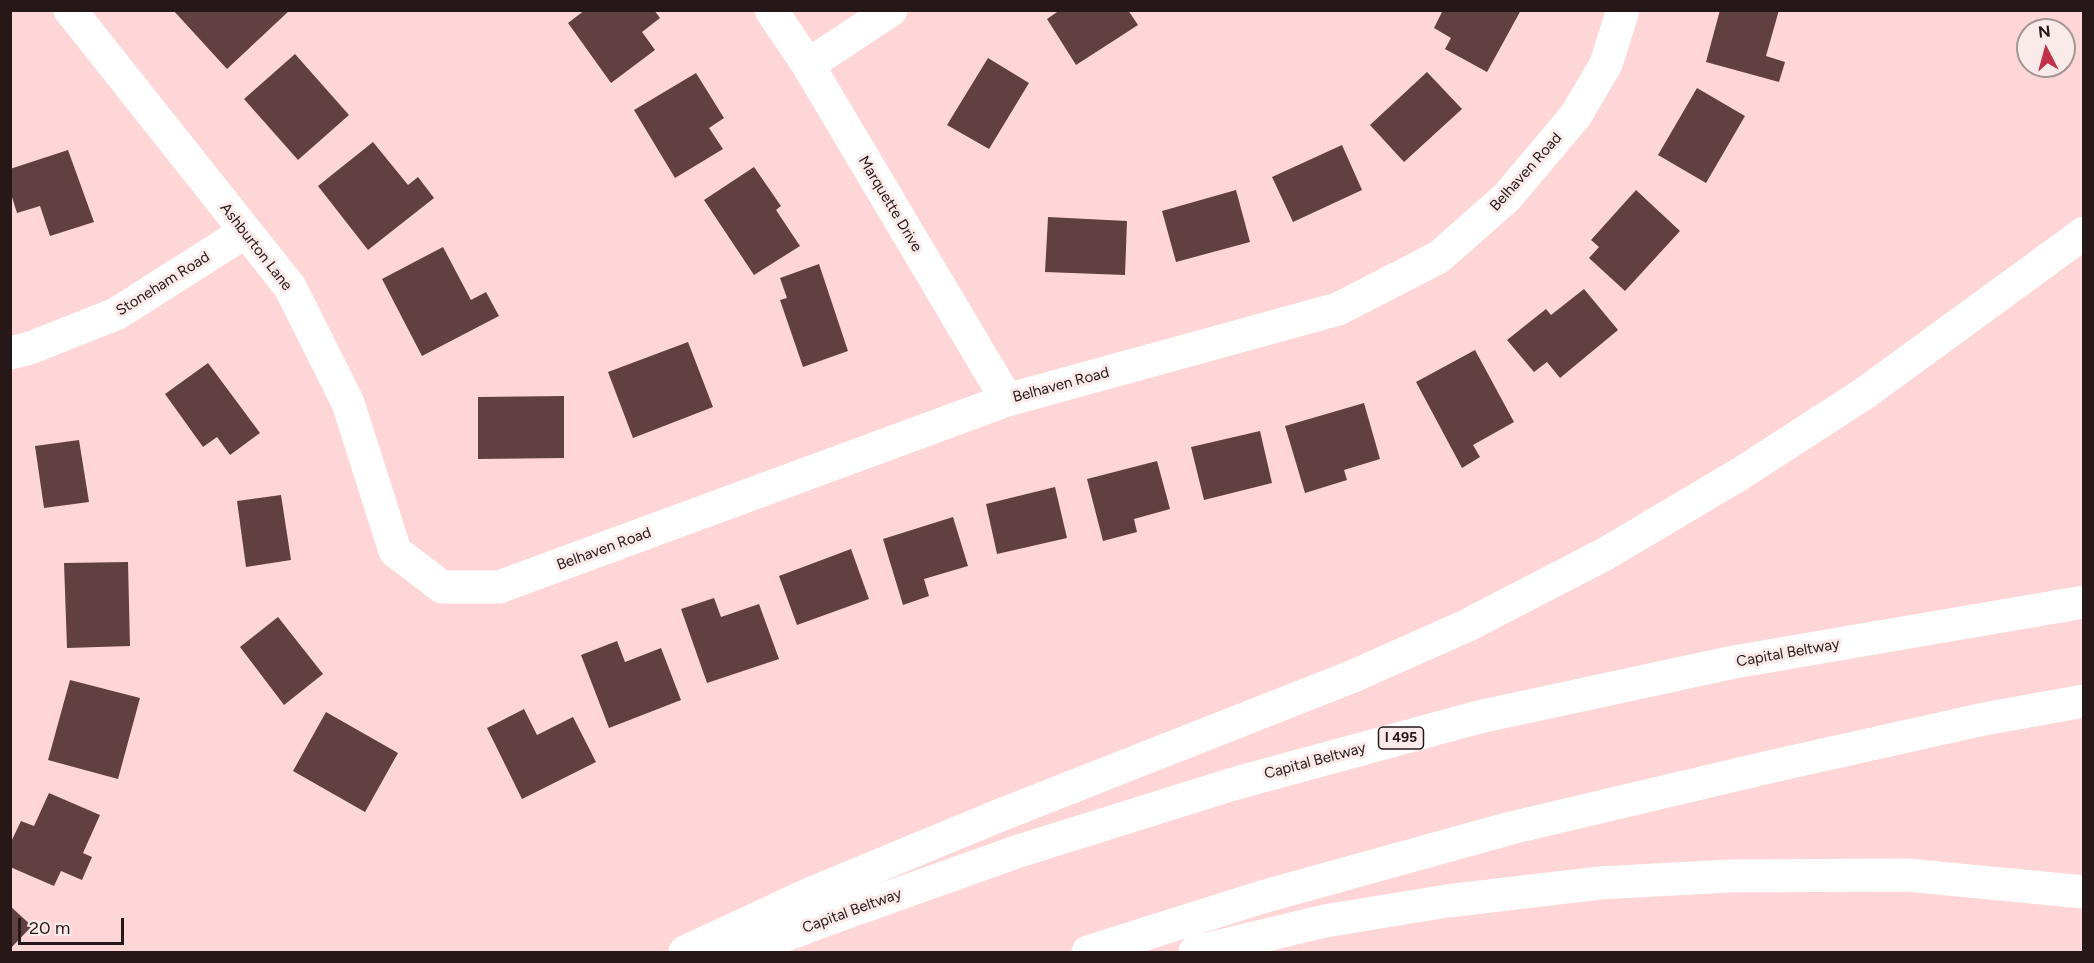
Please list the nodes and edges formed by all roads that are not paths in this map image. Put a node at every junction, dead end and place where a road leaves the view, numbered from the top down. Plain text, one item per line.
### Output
1 (70, 10) edge
2 (771, 10) edge
3 (891, 10) edge
4 (1623, 10) edge
5 (808, 65) junction
6 (245, 232) junction
7 (2084, 233) edge
8 (10, 353) edge
9 (1007, 400) junction
10 (395, 551) joint
11 (2084, 602) edge
12 (2084, 701) edge
13 (2084, 891) edge
14 (685, 952) edge
15 (740, 952) edge
16 (1088, 952) edge
17 (1195, 952) edge

1 - 6 main road, Ashburton Lane
2 - 5 main road, Marquette Drive
3 - 5 main road
4 - 9 main road, Belhaven Road
5 - 9 main road, Marquette Drive
6 - 8 main road, Stoneham Road
6 - 10 main road, Ashburton Lane
7 - 14 main road
9 - 10 main road, Belhaven Road
11 - 15 main road, Capital Beltway / I 495
12 - 16 main road
13 - 17 main road

